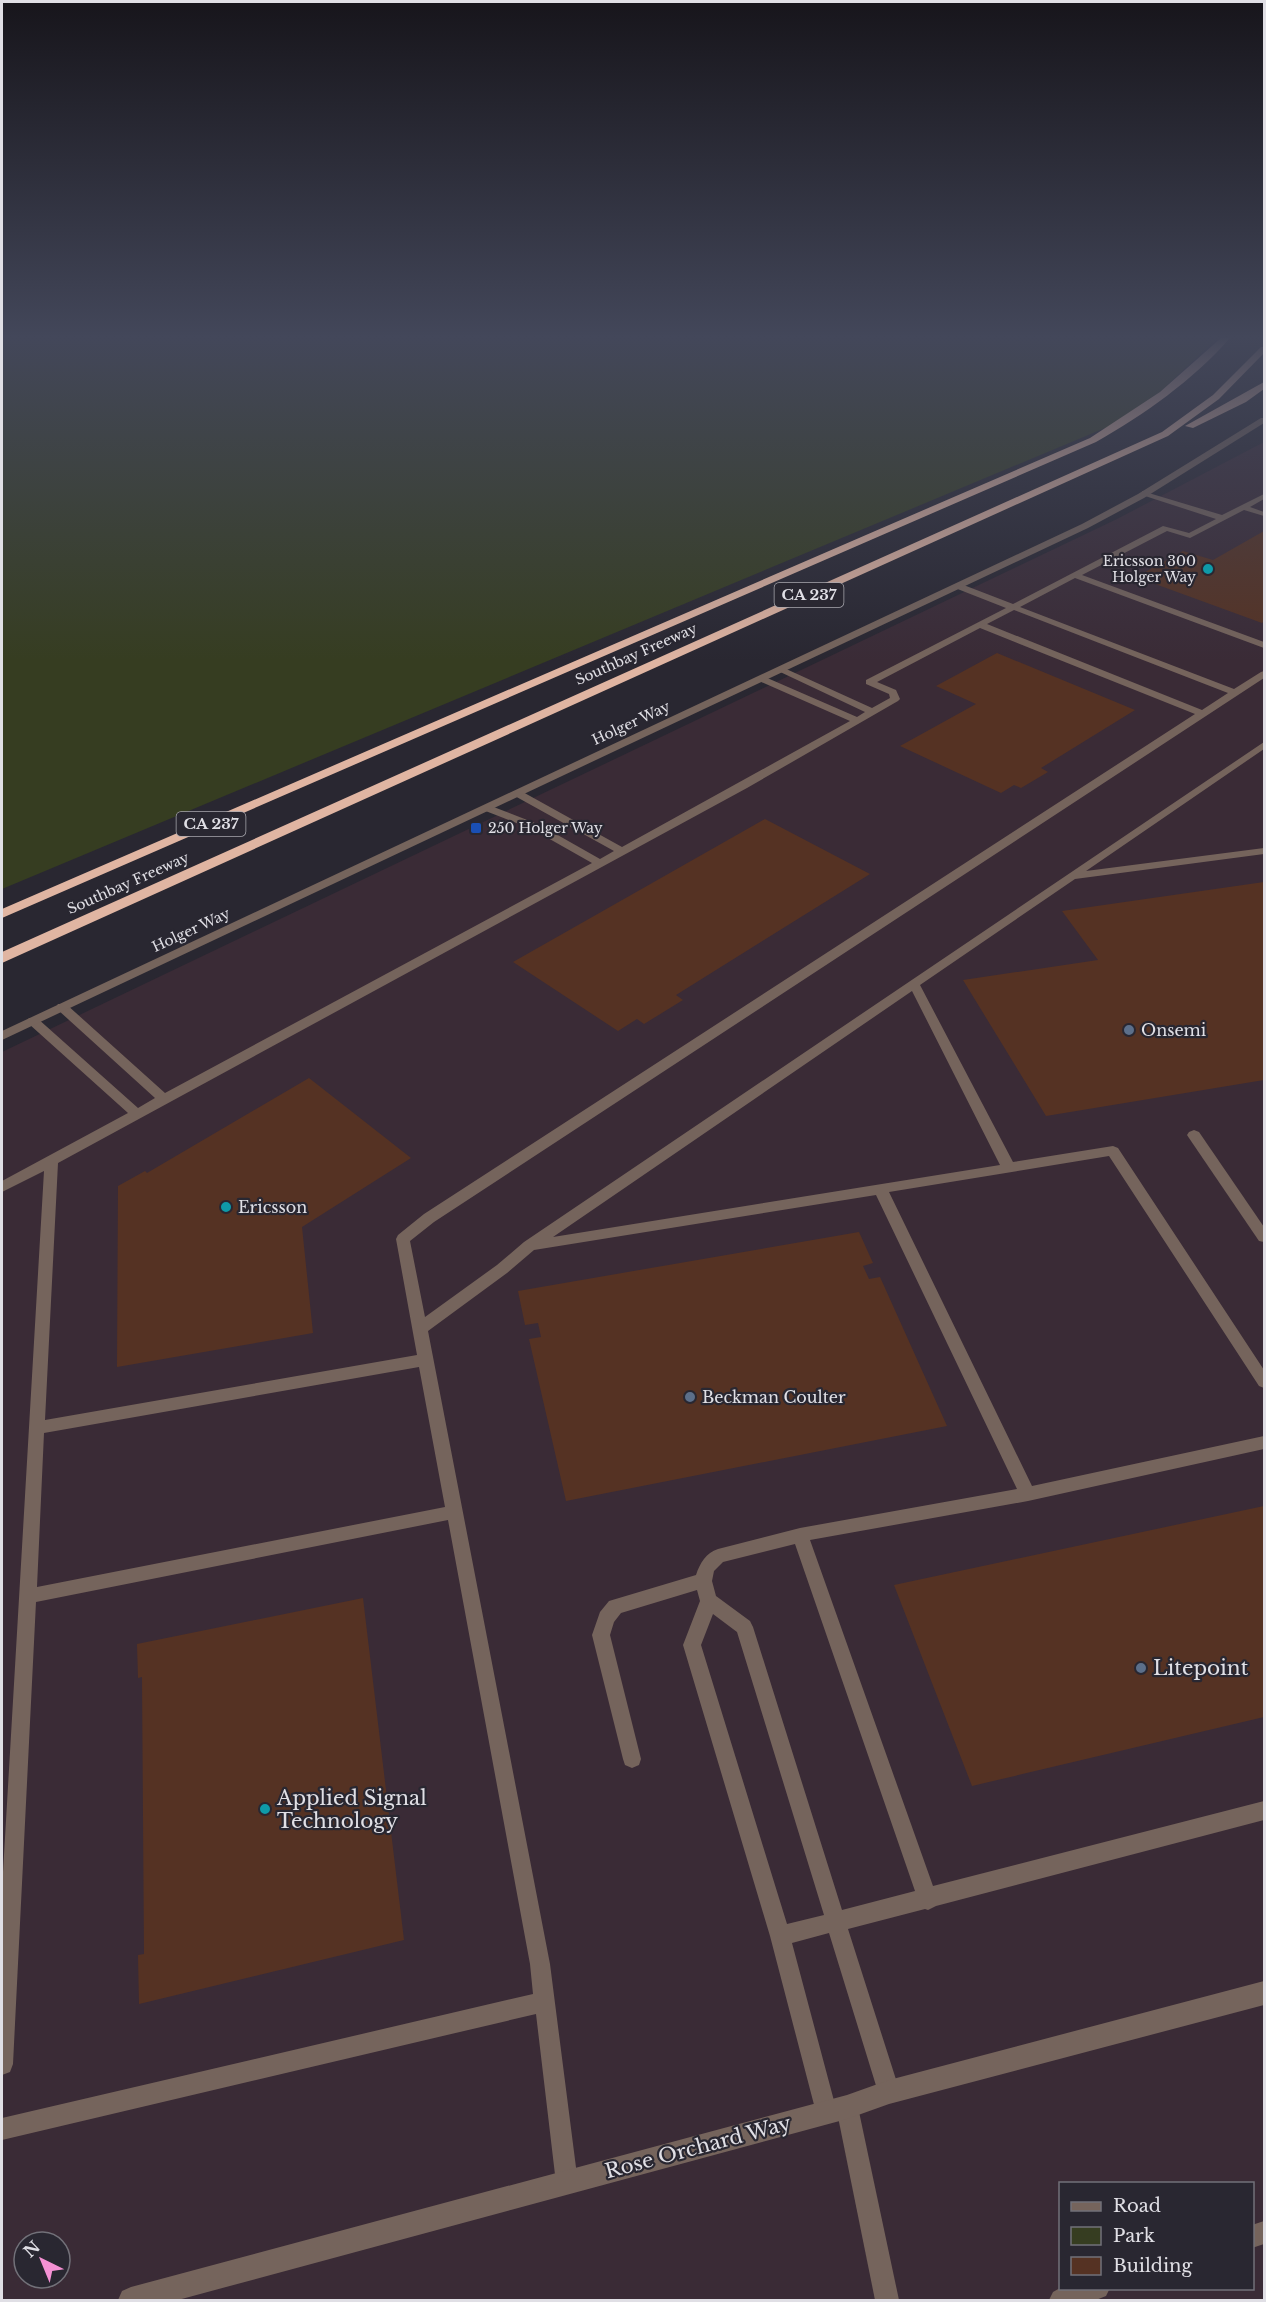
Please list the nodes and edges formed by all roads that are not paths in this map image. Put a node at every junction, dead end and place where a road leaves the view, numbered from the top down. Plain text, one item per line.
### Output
1 (1080, 445) edge
2 (1096, 445) edge
3 (1140, 445) edge
4 (1223, 445) edge
5 (1140, 496) junction
6 (1264, 496) edge
7 (1243, 507) junction
8 (1264, 514) edge
9 (1222, 518) junction
10 (1211, 524) junction
11 (858, 542) junction
12 (1074, 575) junction
13 (958, 586) junction
14 (1011, 607) junction
15 (978, 624) junction
16 (1264, 645) edge
17 (781, 669) junction
18 (1264, 674) edge
19 (762, 679) junction
20 (1236, 693) junction
21 (872, 712) junction
22 (1203, 714) junction
23 (856, 720) junction
24 (1264, 745) edge
25 (517, 793) junction
26 (487, 807) junction
27 (622, 851) junction
28 (1264, 851) edge
29 (600, 863) junction
30 (1072, 876) junction
31 (2, 914) edge
32 (2, 958) edge
33 (914, 984) junction
34 (62, 1007) junction
35 (33, 1021) junction
36 (2, 1036) edge
37 (164, 1099) junction
38 (137, 1114) junction
39 (1194, 1135) dead end
40 (51, 1160) junction
41 (1009, 1168) junction
42 (2, 1187) edge
43 (880, 1189) junction
44 (1264, 1237) edge
45 (529, 1246) junction
46 (419, 1330) junction
47 (425, 1360) junction
48 (1264, 1382) edge
49 (38, 1428) junction
50 (1264, 1443) edge
51 (1028, 1494) junction
52 (454, 1512) junction
53 (800, 1535) junction
54 (703, 1581) junction
55 (28, 1596) junction
56 (709, 1601) junction
57 (632, 1759) dead end
58 (9, 1775) edge
59 (1264, 1811) edge
60 (928, 1900) junction
61 (838, 1923) junction
62 (780, 1936) junction
63 (1264, 1994) edge
64 (543, 2002) junction
65 (2, 2064) edge
66 (889, 2092) junction
67 (836, 2110) junction
68 (2, 2129) edge
69 (567, 2183) junction
70 (1095, 2290) edge
71 (131, 2301) edge
72 (887, 2301) edge
73 (1061, 2301) edge

1 - 11 highway, Southbay Freeway / CA 237
2 - 11 highway
3 - 32 highway, Southbay Freeway / CA 237
4 - 5 street, Holger Way
5 - 9 lane
5 - 10 lane
5 - 13 street, Holger Way
6 - 7 lane
7 - 8 lane
7 - 9 lane
9 - 10 lane
10 - 12 lane
11 - 31 highway, Southbay Freeway / CA 237
12 - 14 lane
12 - 16 lane
13 - 14 lane
13 - 17 street, Holger Way
14 - 15 lane
14 - 20 lane
15 - 21 lane
15 - 22 lane
17 - 19 street, Holger Way
17 - 21 lane
18 - 20 lane
19 - 23 lane
19 - 25 street, Holger Way
20 - 22 lane
21 - 23 lane
22 - 46 lane
23 - 27 lane
24 - 30 lane
25 - 26 street, Holger Way
25 - 27 lane
26 - 29 lane
26 - 34 street, Holger Way
27 - 29 lane
28 - 30 lane
29 - 37 lane
30 - 33 lane
33 - 41 lane
33 - 45 lane
34 - 35 street, Holger Way
34 - 37 lane
35 - 36 street, Holger Way
35 - 38 lane
37 - 38 lane
38 - 40 lane
39 - 44 lane
40 - 42 lane
40 - 49 lane
41 - 43 lane
41 - 48 lane
43 - 45 lane
43 - 51 lane
45 - 46 lane
46 - 47 lane
47 - 49 lane
47 - 52 lane
49 - 55 lane
50 - 51 lane
51 - 53 lane
52 - 55 lane
52 - 64 lane
53 - 54 lane
53 - 60 lane
54 - 56 lane
54 - 57 lane
55 - 58 lane
56 - 61 lane
56 - 62 lane
58 - 65 lane
59 - 60 lane
60 - 61 lane
61 - 62 lane
61 - 66 lane
62 - 67 lane
63 - 66 street, Rose Orchard Way
64 - 68 lane
64 - 69 lane
66 - 67 street, Rose Orchard Way
67 - 69 street, Rose Orchard Way
67 - 72 lane
69 - 71 street, Rose Orchard Way
70 - 73 lane

